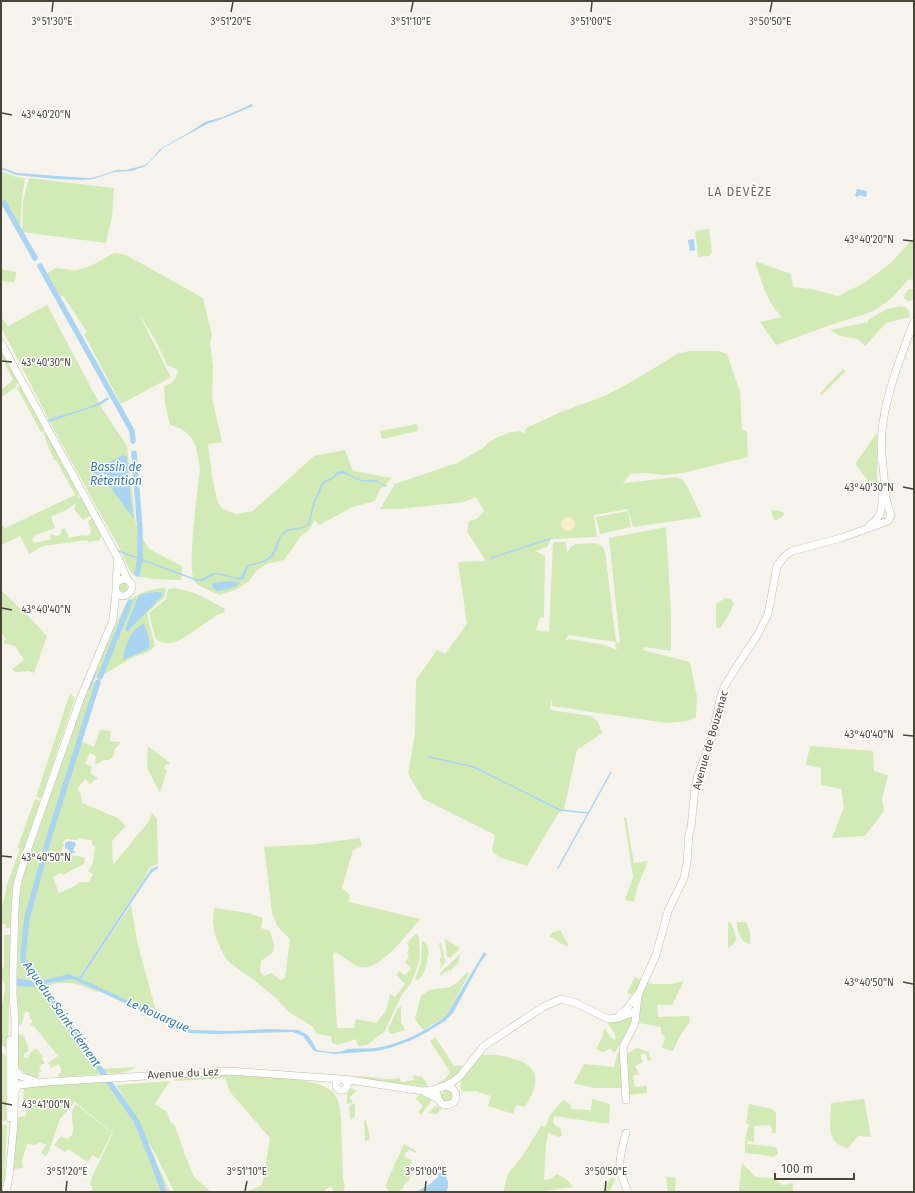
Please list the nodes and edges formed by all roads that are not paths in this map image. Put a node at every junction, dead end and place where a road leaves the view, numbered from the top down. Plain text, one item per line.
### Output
1 (914, 321) edge
2 (1, 343) edge
3 (117, 556) junction
4 (127, 579) junction
5 (116, 583) junction
6 (116, 591) junction
7 (128, 595) junction
8 (114, 618) junction
9 (633, 1012) junction
10 (12, 1066) junction
11 (459, 1078) junction
12 (319, 1079) junction
13 (342, 1079) junction
14 (13, 1081) junction
15 (24, 1081) junction
16 (363, 1082) junction
17 (347, 1087) junction
18 (443, 1087) junction
19 (336, 1088) junction
20 (423, 1091) junction
21 (455, 1091) junction
22 (15, 1093) junction
23 (437, 1098) junction
24 (626, 1100) dead end
25 (626, 1134) dead end
26 (10, 1160) junction
27 (9, 1177) junction
28 (626, 1189) edge
29 (6, 1192) edge
30 (10, 1192) edge

1 - 9 street, Avenue de Bouzenac
2 - 3 street
3 - 4 street
3 - 5 street
4 - 5 street
4 - 7 street
5 - 6 street
6 - 7 street
6 - 8 street
7 - 8 street
8 - 10 street
9 - 11 street
9 - 24 street
10 - 14 street
10 - 15 street
11 - 18 street
11 - 21 street
12 - 13 street, Avenue du Lez
12 - 15 street, Avenue du Lez
12 - 19 street, Avenue du Lez
13 - 16 street, Avenue du Lez
13 - 17 street
13 - 19 street
14 - 15 street, Avenue du Lez
14 - 22 street
14 - 26 street
15 - 22 street
16 - 17 street
16 - 20 street, Avenue du Lez
17 - 19 street
18 - 20 street
18 - 21 street
18 - 23 street
20 - 23 street
21 - 23 street
22 - 26 street
25 - 28 street
26 - 27 street
27 - 29 street
27 - 30 street

